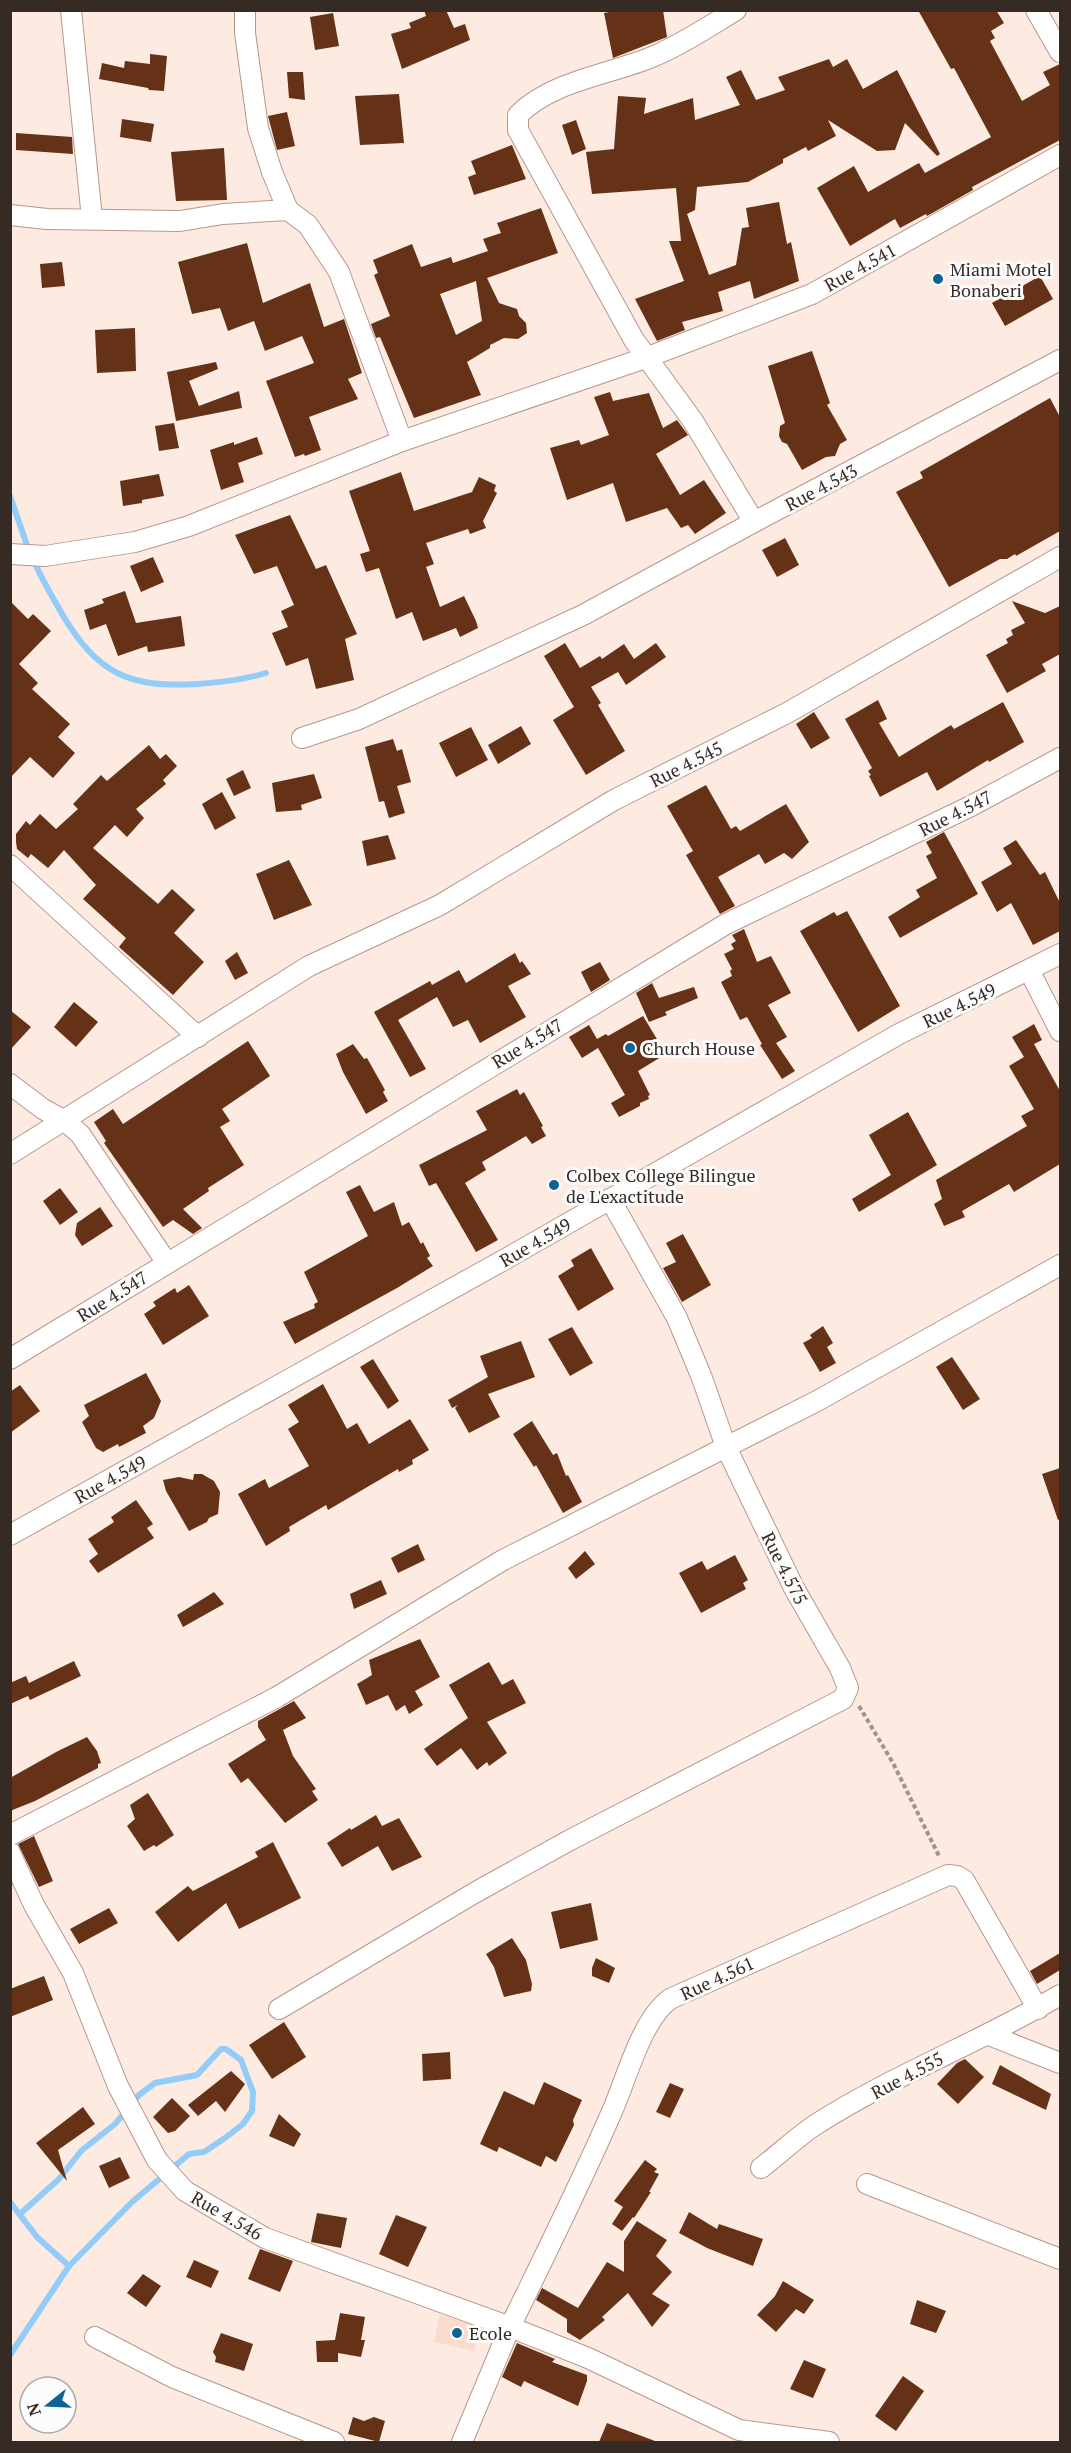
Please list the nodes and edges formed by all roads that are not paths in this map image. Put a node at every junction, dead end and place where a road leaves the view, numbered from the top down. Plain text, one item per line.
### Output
1 (71, 10) edge
2 (245, 10) edge
3 (736, 10) edge
4 (1036, 10) edge
5 (1060, 52) edge
6 (1060, 154) edge
7 (288, 210) junction
8 (10, 215) edge
9 (92, 219) junction
10 (648, 357) junction
11 (1060, 360) edge
12 (402, 441) junction
13 (754, 522) junction
14 (10, 554) edge
15 (1060, 557) edge
16 (302, 738) dead end
17 (1060, 758) edge
18 (10, 865) edge
19 (1060, 954) edge
20 (1029, 970) junction
21 (1060, 1031) edge
22 (198, 1037) junction
23 (10, 1084) edge
24 (66, 1121) junction
25 (10, 1154) edge
26 (610, 1199) junction
27 (166, 1263) junction
28 (1060, 1265) edge
29 (10, 1359) edge
30 (726, 1447) junction
31 (10, 1535) edge
32 (10, 1835) edge
33 (10, 1853) edge
34 (1060, 1995) edge
35 (279, 2009) dead end
36 (1038, 2009) junction
37 (989, 2035) junction
38 (1060, 2063) edge
39 (761, 2168) dead end
40 (867, 2184) dead end
41 (1060, 2259) edge
42 (510, 2327) junction
43 (95, 2337) dead end
44 (334, 2442) edge
45 (462, 2442) edge
46 (829, 2442) edge

1 - 9 street
2 - 7 street
3 - 10 street
4 - 5 street
6 - 10 street, Rue 4.541
7 - 9 street
7 - 12 street
8 - 9 street
10 - 12 street, Rue 4.541
10 - 13 street
11 - 13 street, Rue 4.543
12 - 14 street, Rue 4.541
13 - 16 street, Rue 4.543
15 - 22 street, Rue 4.545
17 - 27 street, Rue 4.547
18 - 22 street
19 - 20 street, Rue 4.549
20 - 21 street
20 - 26 street, Rue 4.549
22 - 24 street, Rue 4.545
23 - 24 street
24 - 25 street, Rue 4.545
24 - 27 street
26 - 30 street, Rue 4.575
26 - 31 street, Rue 4.549
27 - 29 street, Rue 4.547
28 - 30 street
30 - 32 street
30 - 35 street, Rue 4.575
33 - 42 street, Rue 4.546
34 - 36 street, Rue 4.555
36 - 37 street, Rue 4.555
36 - 42 street, Rue 4.561
37 - 38 street
37 - 39 street, Rue 4.555
40 - 41 street
42 - 45 street
42 - 46 street, Rue 4.546
43 - 44 street

